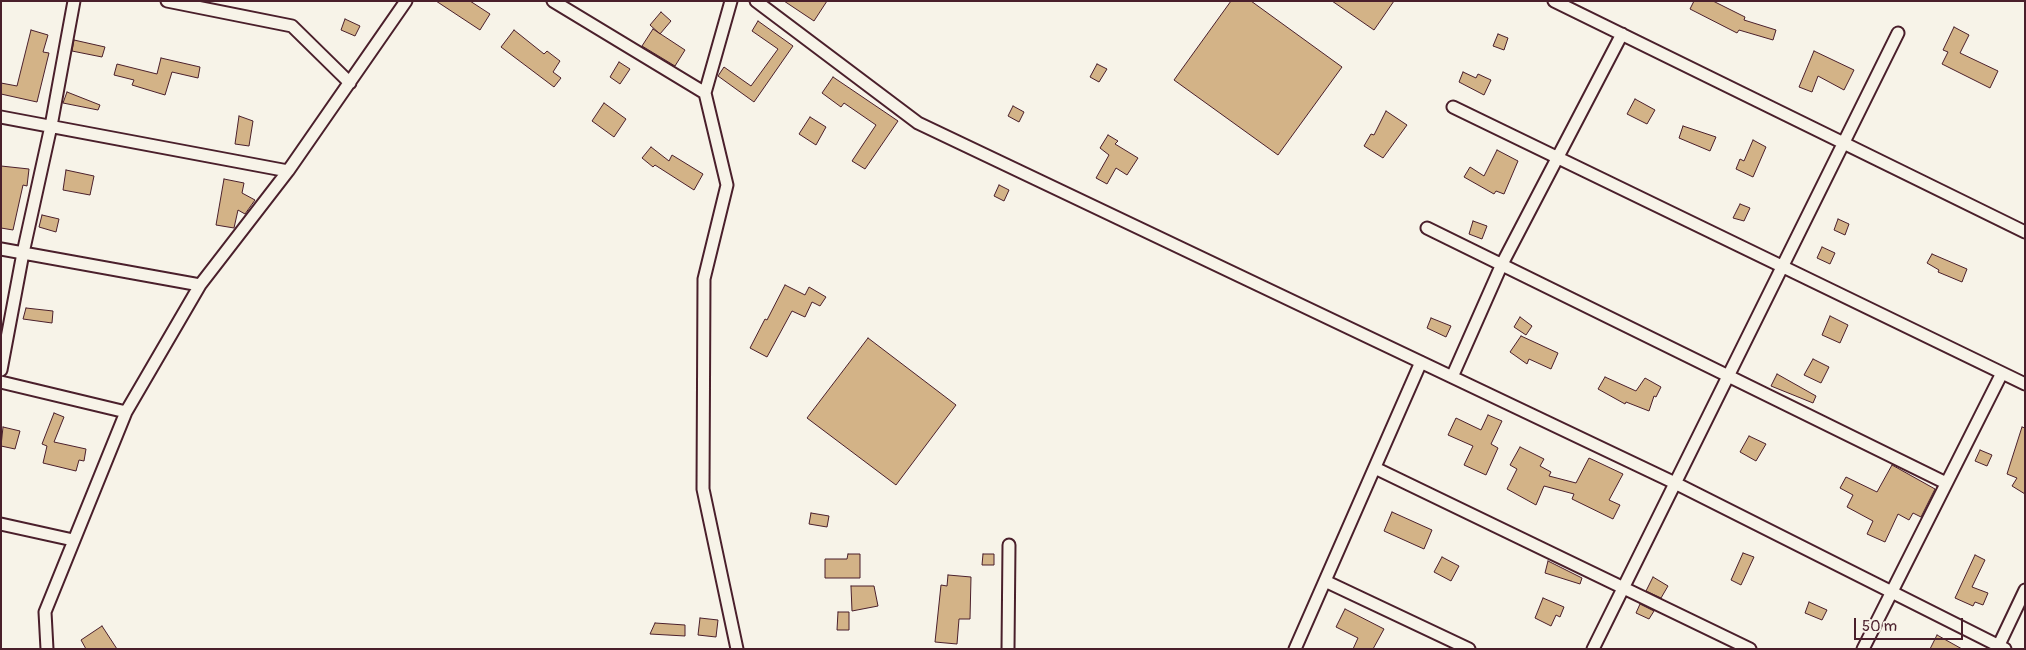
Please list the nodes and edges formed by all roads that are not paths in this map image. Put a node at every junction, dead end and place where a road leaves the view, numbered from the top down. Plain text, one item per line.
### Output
1 (74, 1) edge
2 (167, 1) edge
3 (406, 1) edge
4 (553, 1) edge
5 (731, 1) edge
6 (756, 1) edge
7 (1554, 1) edge
8 (1898, 33) dead end
9 (1622, 34) junction
10 (350, 83) junction
11 (705, 93) junction
12 (1453, 107) dead end
13 (1, 117) edge
14 (51, 126) junction
15 (1844, 143) junction
16 (1558, 157) junction
17 (288, 171) junction
18 (1427, 228) dead end
19 (2025, 232) edge
20 (1, 249) edge
21 (23, 253) junction
22 (1502, 264) junction
23 (1783, 266) junction
24 (200, 285) junction
25 (1421, 362) junction
26 (1, 370) edge
27 (2002, 372) junction
28 (1452, 376) junction
29 (1728, 376) junction
30 (1, 382) edge
31 (2025, 384) edge
32 (126, 412) junction
33 (1375, 468) junction
34 (1675, 483) junction
35 (1946, 483) junction
36 (1, 524) edge
37 (73, 540) junction
38 (1009, 545) dead end
39 (1325, 581) junction
40 (1623, 588) junction
41 (2025, 590) edge
42 (1891, 592) junction
43 (1727, 638) junction
44 (2000, 648) edge
45 (47, 649) edge
46 (737, 649) edge
47 (1008, 649) edge
48 (1295, 649) edge
49 (1469, 649) edge
50 (1593, 649) edge
51 (1721, 649) edge
52 (1750, 649) edge
53 (1863, 649) edge

1 - 14 street
2 - 10 street
3 - 10 street
4 - 11 street
5 - 11 street
6 - 25 street
7 - 9 street
8 - 15 street
9 - 15 street
9 - 16 street
10 - 17 street
11 - 46 street
12 - 16 street
13 - 14 street
14 - 17 street
14 - 21 street
15 - 19 street
15 - 23 street
16 - 22 street
16 - 23 street
17 - 24 street
18 - 22 street
20 - 21 street
21 - 24 street
21 - 26 street
22 - 28 street
22 - 29 street
23 - 27 street
23 - 29 street
24 - 32 street
25 - 28 street
25 - 33 street
27 - 31 street
27 - 35 street
28 - 34 street
29 - 34 street
29 - 35 street
30 - 32 street
32 - 37 street
33 - 39 street
33 - 40 street
34 - 40 street
34 - 42 street
35 - 42 street
36 - 37 street
37 - 45 street
38 - 47 street
39 - 48 street
39 - 49 street
40 - 43 street
40 - 50 street
41 - 44 street
42 - 44 street
42 - 53 street
43 - 51 street
43 - 52 street

